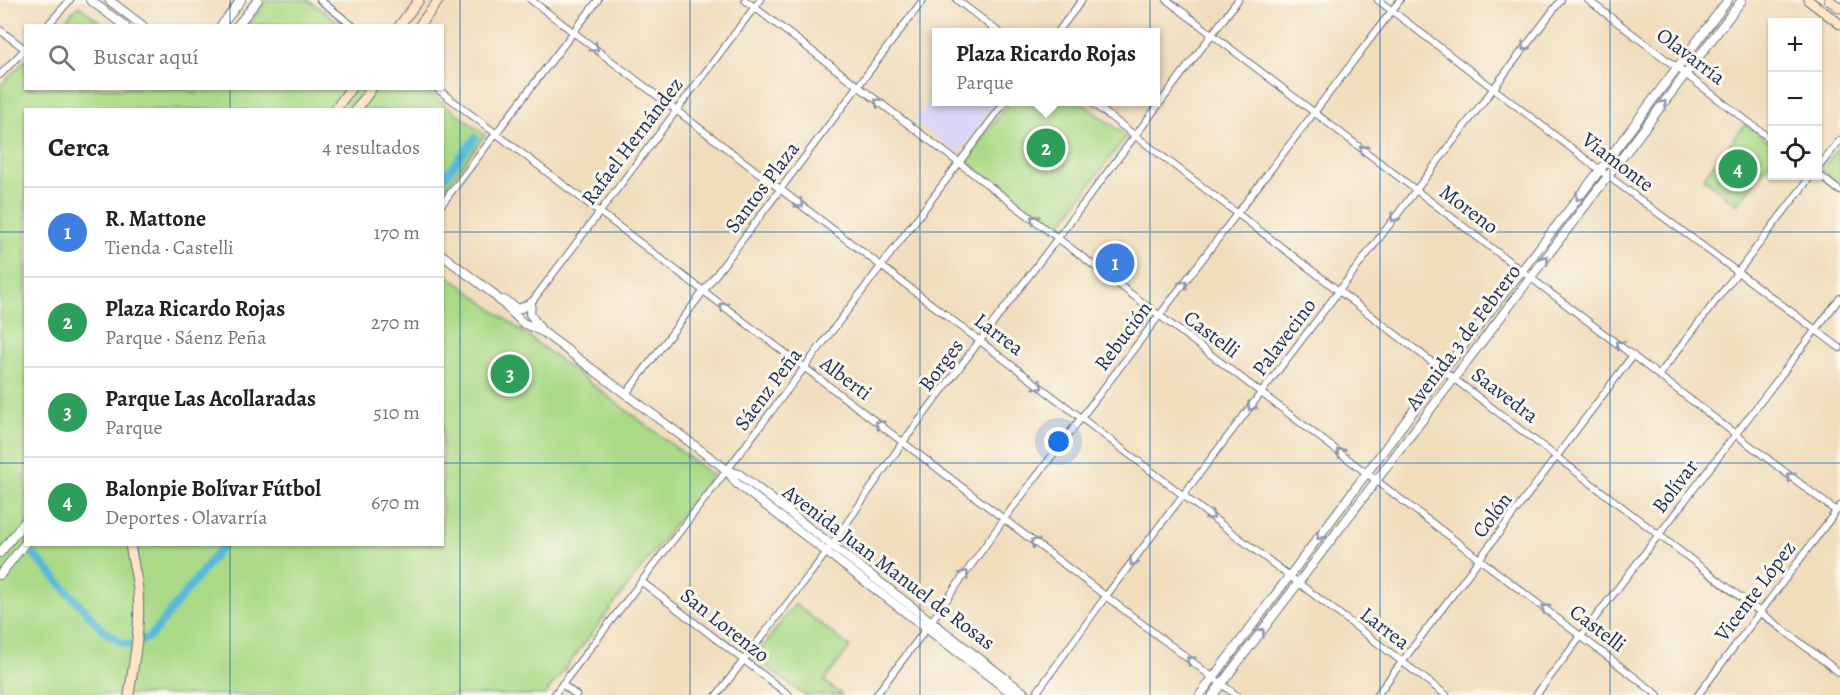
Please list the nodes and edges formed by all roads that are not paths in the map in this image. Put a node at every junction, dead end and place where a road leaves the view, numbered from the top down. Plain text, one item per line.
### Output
1 (70, 0) edge
2 (90, 0) edge
3 (109, 0) edge
4 (241, 0) edge
5 (258, 0) edge
6 (320, 0) edge
7 (418, 0) edge
8 (439, 0) edge
9 (531, 0) edge
10 (598, 0) edge
11 (745, 0) edge
12 (760, 0) edge
13 (924, 0) edge
14 (957, 0) edge
15 (1082, 0) edge
16 (1167, 0) edge
17 (1238, 0) edge
18 (1378, 0) edge
19 (1400, 0) edge
20 (1561, 0) edge
21 (1588, 0) edge
22 (1728, 0) edge
23 (1742, 0) edge
24 (1808, 0) edge
25 (1829, 0) edge
26 (754, 7) junction
27 (1840, 8) edge
28 (1392, 11) junction
29 (1719, 13) junction
30 (1727, 19) junction
31 (48, 24) edge
32 (122, 24) edge
33 (140, 24) edge
34 (223, 24) edge
35 (239, 24) edge
36 (350, 24) edge
37 (400, 24) edge
38 (421, 24) edge
39 (1840, 24) edge
40 (993, 28) edge
41 (1061, 28) edge
42 (0, 30) edge
43 (573, 32) junction
44 (1212, 34) junction
45 (24, 48) edge
46 (24, 51) edge
47 (1677, 66) junction
48 (1687, 73) junction
49 (0, 75) edge
50 (858, 87) junction
51 (1494, 88) junction
52 (350, 90) edge
53 (371, 90) edge
54 (439, 90) edge
55 (1160, 103) edge
56 (1002, 106) edge
57 (1096, 106) edge
58 (1158, 106) edge
59 (336, 108) edge
60 (357, 108) edge
61 (676, 110) junction
62 (1315, 112) junction
63 (1641, 115) junction
64 (1649, 122) junction
65 (496, 134) junction
66 (1136, 135) junction
67 (1768, 136) edge
68 (1840, 140) edge
69 (959, 163) junction
70 (1822, 163) edge
71 (1600, 170) junction
72 (1608, 176) junction
73 (1822, 177) edge
74 (1808, 180) edge
75 (781, 190) junction
76 (1416, 190) junction
77 (1840, 191) edge
78 (444, 201) edge
79 (599, 212) junction
80 (1238, 213) junction
81 (1058, 237) junction
82 (444, 257) edge
83 (881, 266) junction
84 (1521, 269) junction
85 (1738, 272) junction
86 (1531, 277) junction
87 (1340, 291) junction
88 (490, 292) junction
89 (704, 292) junction
90 (1840, 298) edge
91 (531, 303) junction
92 (1160, 315) junction
93 (1816, 330) junction
94 (543, 332) junction
95 (980, 340) junction
96 (1840, 348) edge
97 (1633, 355) junction
98 (805, 368) junction
99 (1444, 370) junction
100 (1659, 375) junction
101 (1454, 378) junction
102 (1262, 392) junction
103 (626, 394) junction
104 (1082, 418) junction
105 (1736, 434) junction
106 (903, 442) junction
107 (1557, 456) junction
108 (727, 470) junction
109 (1368, 473) junction
110 (1377, 480) junction
111 (1183, 495) junction
112 (1838, 509) edge
113 (1004, 519) junction
114 (24, 523) edge
115 (1659, 534) junction
116 (24, 545) edge
117 (831, 545) junction
118 (130, 546) edge
119 (0, 553) edge
120 (826, 553) junction
121 (1480, 558) junction
122 (0, 575) edge
123 (1290, 576) junction
124 (642, 582) junction
125 (1298, 583) junction
126 (882, 584) junction
127 (876, 591) junction
128 (1106, 597) junction
129 (1761, 611) junction
130 (929, 625) junction
131 (1581, 636) junction
132 (743, 660) junction
133 (1402, 662) junction
134 (1840, 673) edge
135 (1213, 678) junction
136 (562, 684) junction
137 (1221, 684) junction
138 (129, 695) edge
139 (554, 695) edge
140 (576, 695) edge
141 (717, 695) edge
142 (789, 695) edge
143 (876, 695) edge
144 (1014, 695) edge
145 (1027, 695) edge
146 (1035, 695) edge
147 (1200, 695) edge
148 (1213, 695) edge
149 (1236, 695) edge
150 (1377, 695) edge
151 (1446, 695) edge
152 (1536, 695) edge
153 (1658, 695) edge
154 (1698, 695) edge

1 - 31 street
2 - 32 street
3 - 33 street
4 - 34 street
5 - 35 street
6 - 36 street
7 - 37 main road
8 - 38 main road
9 - 43 street, Larrea
10 - 43 street
11 - 26 street, Castelli
12 - 26 street, Rafael Hernández
13 - 50 street, Santos Plaza
14 - 40 street
15 - 41 street
16 - 44 street, Moreno
17 - 44 street, Borges
18 - 28 street, Viamonte
19 - 28 street, Rebución
20 -> 51 street, Palavecino
21 - 47 street, Olavarría
22 - 29 street, Avenida 3 de Febrero
23 - 30 street, Avenida 3 de Febrero
24 - 39 main road
25 - 27 main road
26 - 50 street, Castelli
26 - 61 street, Rafael Hernández
28 - 51 street, Viamonte
28 - 62 street, Rebución
29 - 30 street
29 - 47 street, Avenida 3 de Febrero
30 - 48 street, Avenida 3 de Febrero
42 - 45 street
43 -> 61 street, Larrea
43 - 65 street
44 - 55 street, Borges
44 - 62 street, Moreno
46 - 49 street
47 - 48 street, Olavarría
47 - 63 street, Avenida 3 de Febrero
64 -> 48 street, Avenida 3 de Febrero
48 - 67 street, Olavarría
69 -> 50 street, Castelli
50 - 75 street, Santos Plaza
51 - 71 street, Viamonte
51 - 76 street, Palavecino
52 - 59 main road
53 - 60 main road
54 - 65 street, Alberti
56 - 69 street, Sáenz Peña
57 - 66 street, Saavedra
58 - 66 street, Borges
61 - 75 street, Larrea
61 - 79 street, Rafael Hernández
76 -> 62 street, Moreno
62 - 80 street, Rebución
63 - 64 street
63 - 71 street, Avenida 3 de Febrero
64 - 72 street, Avenida 3 de Febrero
65 - 78 street
65 - 79 street, Alberti
66 - 80 street, Saavedra
66 - 81 street, Borges
68 - 70 street
81 -> 69 street, Castelli
69 - 83 street, Sáenz Peña
71 - 72 street, Viamonte
71 -> 84 street, Avenida 3 de Febrero
72 - 85 street, Viamonte
86 -> 72 street, Avenida 3 de Febrero
73 - 77 street
74 - 85 street
75 -> 83 street, Larrea
75 - 89 street, Santos Plaza
76 - 84 street, Moreno
76 -> 87 street, Palavecino
79 - 89 street, Alberti
79 - 91 street, Rafael Hernández
80 - 87 street, Saavedra
92 -> 80 street, Rebución
81 - 92 street, Castelli
81 - 95 street, Borges
82 - 88 street, Avenida Juan Manuel de Rosas
83 - 95 street, Larrea
83 - 98 street, Sáenz Peña
84 - 86 street, Moreno
84 - 99 street, Avenida 3 de Febrero
85 - 93 street, Viamonte
85 - 100 street
97 -> 86 street, Moreno
86 - 101 street, Avenida 3 de Febrero
87 - 99 street, Saavedra
87 - 102 street, Palavecino
88 - 91 street
88 - 94 street, Avenida Juan Manuel de Rosas
98 -> 89 street, Alberti
89 - 103 street, Santos Plaza
90 - 93 street, Bolívar
91 - 94 street
92 - 102 street, Castelli
92 - 104 street, Rebución
93 - 96 street, Viamonte
93 - 105 street, Bolívar
94 - 103 street, Avenida Juan Manuel de Rosas
95 -> 104 street, Larrea
95 - 106 street, Borges
97 - 100 street, Moreno
97 - 107 street, Colón
106 -> 98 street, Alberti
98 - 108 street, Sáenz Peña
99 - 101 street, Saavedra
99 - 109 street, Avenida 3 de Febrero
100 - 105 street, Moreno
101 - 107 street, Saavedra
101 - 110 street, Avenida 3 de Febrero
109 -> 102 street, Castelli
102 -> 111 street, Palavecino
103 - 108 street, Avenida Juan Manuel de Rosas
104 - 111 street, Larrea
104 - 113 street, Rebución
112 -> 105 street, Moreno
105 - 115 street, Bolívar
106 - 113 street, Alberti
106 - 117 street, Borges
107 - 115 street, Saavedra
107 - 121 street, Colón
108 - 117 street, Avenida Juan Manuel de Rosas
108 - 120 street, Avenida Juan Manuel de Rosas
108 - 124 street, Sáenz Peña
109 - 110 street, Castelli
109 -> 123 street, Avenida 3 de Febrero
110 - 121 street, Castelli
110 - 125 street, Avenida 3 de Febrero
111 -> 123 street, Larrea
111 -> 128 street, Palavecino
112 - 129 street, Vicente López
128 -> 113 street, Alberti
130 -> 113 street, Rebución
114 - 119 street
115 - 129 street, Saavedra
115 - 131 street, Bolívar
116 - 122 street
117 - 120 street, Borges
117 - 126 street, Avenida Juan Manuel de Rosas
118 - 138 main road
120 - 127 street, Avenida Juan Manuel de Rosas
120 - 132 street, Borges
131 -> 121 street, Castelli
121 - 133 street, Colón
123 - 125 street, Larrea
123 - 135 street, Avenida 3 de Febrero
124 - 132 street, San Lorenzo
124 - 136 street, Sáenz Peña
125 - 133 street, Larrea
137 -> 125 street, Avenida 3 de Febrero
126 - 127 street
126 - 130 street, Avenida Juan Manuel de Rosas
127 - 130 street, Avenida Juan Manuel de Rosas
135 -> 128 street, Alberti
128 - 146 street, Palavecino
129 - 134 street, Saavedra
129 - 154 street, Vicente López
130 - 143 street, Rebución
130 - 144 street, Avenida Juan Manuel de Rosas
130 - 145 street, Avenida Juan Manuel de Rosas
131 - 152 street, Bolívar
131 - 153 street, Castelli
132 - 141 street, Borges
132 - 142 street, San Lorenzo
133 - 150 street, Colón
133 - 151 street, Larrea
135 - 137 street, Alberti
135 - 147 street, Avenida 3 de Febrero
136 - 139 street, Sáenz Peña
136 - 140 street
137 - 148 street, Avenida 3 de Febrero
137 - 149 street, Alberti

